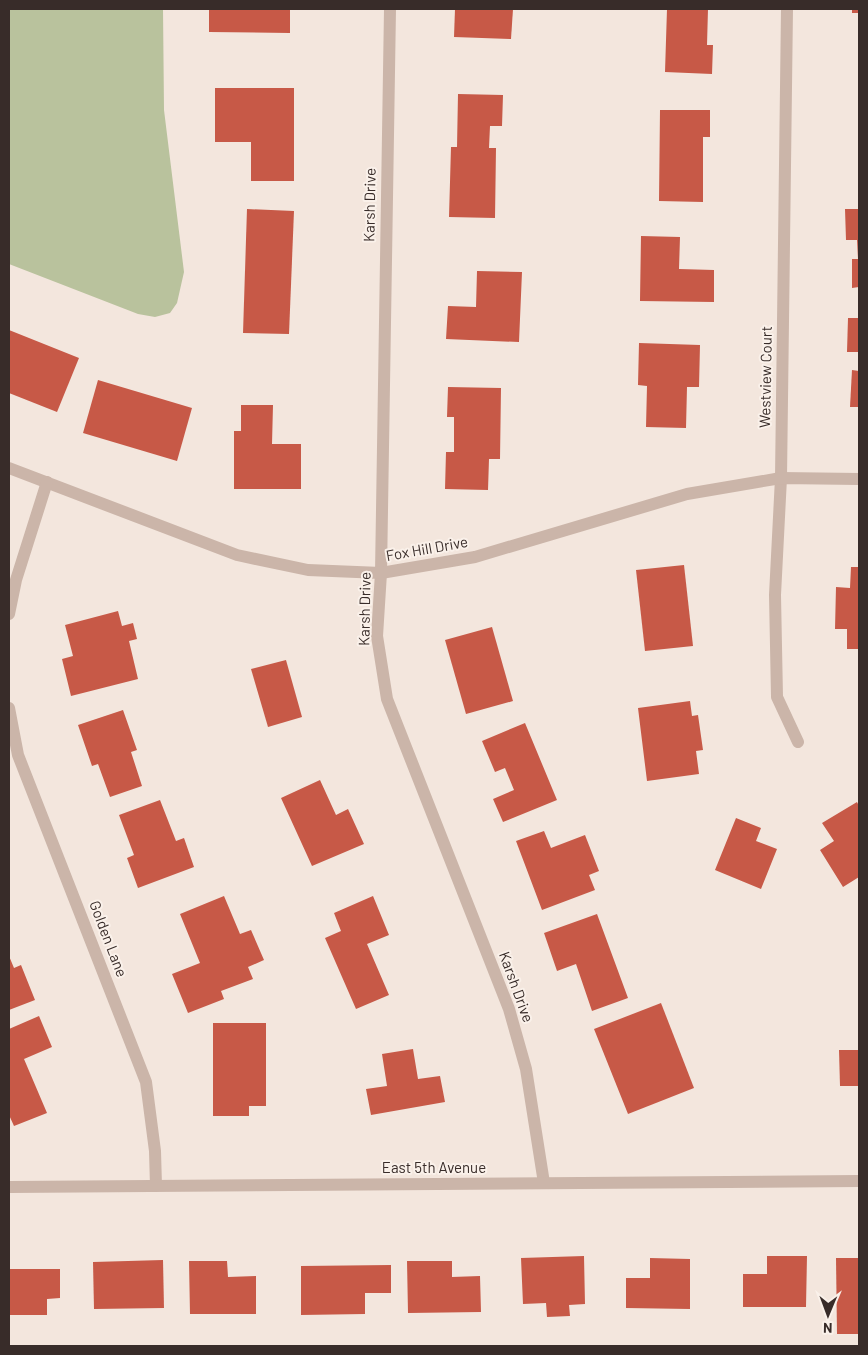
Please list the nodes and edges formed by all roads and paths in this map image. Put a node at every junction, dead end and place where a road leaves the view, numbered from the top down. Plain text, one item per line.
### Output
1 (390, 9) edge
2 (787, 9) edge
3 (9, 468) edge
4 (781, 478) junction
5 (859, 480) edge
6 (47, 482) junction
7 (382, 573) junction
8 (9, 614) edge
9 (9, 708) edge
10 (798, 742) dead end
11 (859, 1181) edge
12 (544, 1183) junction
13 (156, 1186) junction
14 (9, 1187) edge

1 - 7 street, Karsh Drive
2 - 4 street, Westview Court
3 - 6 street, Fox Hill Drive
4 - 5 street, Fox Hill Drive
4 - 7 street, Fox Hill Drive
4 - 10 street, Westview Court
6 - 7 street, Fox Hill Drive
6 - 8 street
7 - 12 street, Karsh Drive
9 - 13 street, Golden Lane
11 - 12 street, East 5th Avenue
12 - 13 street, East 5th Avenue
13 - 14 street, East 5th Avenue

